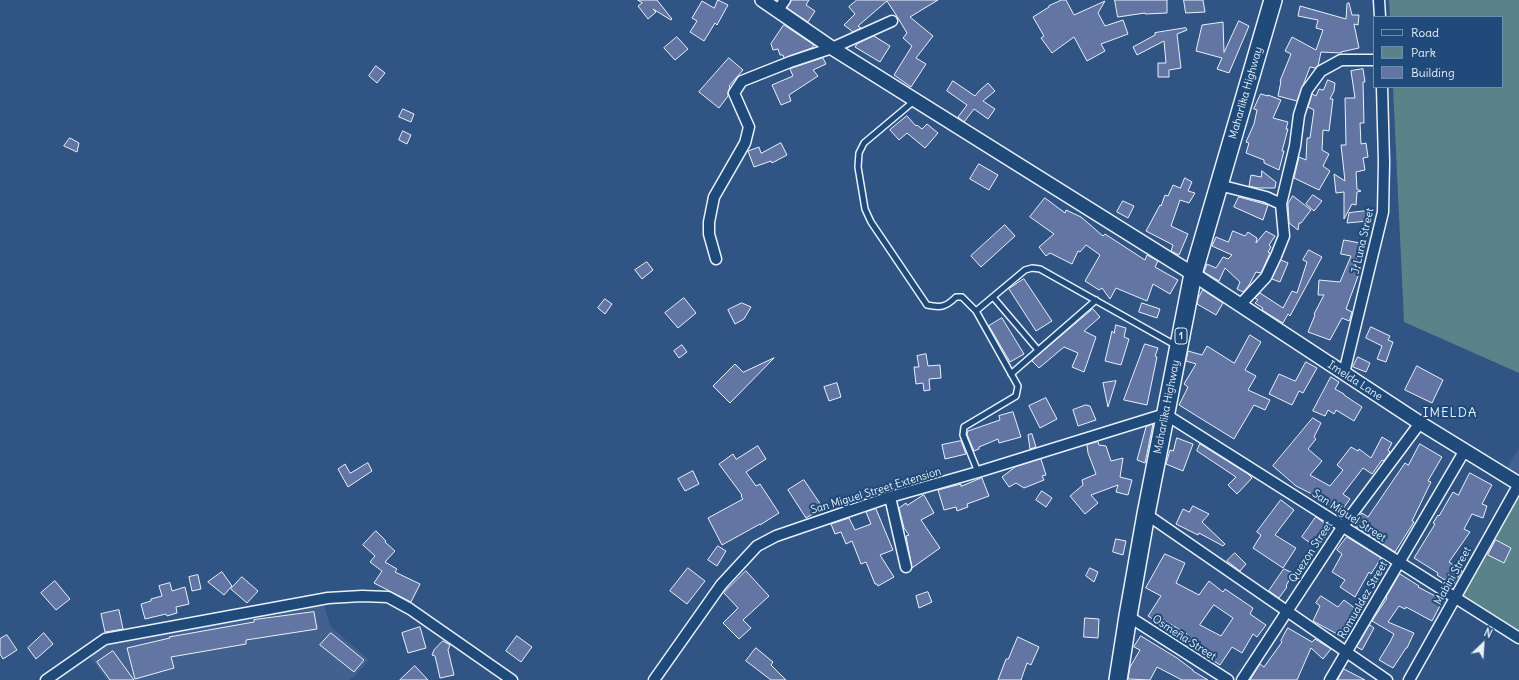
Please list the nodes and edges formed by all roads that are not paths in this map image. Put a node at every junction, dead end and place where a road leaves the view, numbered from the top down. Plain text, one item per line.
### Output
1 (762, 0) edge
2 (1273, 0) edge
3 (1379, 0) edge
4 (781, 5) edge
5 (1380, 16) edge
6 (892, 21) dead end
7 (832, 48) junction
8 (1373, 60) edge
9 (1382, 88) edge
10 (915, 100) junction
11 (1219, 185) junction
12 (1281, 204) junction
13 (716, 259) dead end
14 (1193, 274) junction
15 (993, 297) junction
16 (1096, 300) junction
17 (1240, 305) junction
18 (976, 312) junction
19 (1179, 346) junction
20 (1038, 350) junction
21 (1344, 373) junction
22 (1011, 374) junction
23 (1166, 414) junction
24 (1420, 422) junction
25 (1465, 450) junction
26 (978, 472) junction
27 (1519, 484) edge
28 (890, 496) junction
29 (1146, 514) junction
30 (1343, 526) junction
31 (1399, 562) junction
32 (906, 567) dead end
33 (1455, 598) junction
34 (1286, 611) junction
35 (1128, 616) junction
36 (1519, 638) edge
37 (1346, 652) junction
38 (46, 680) edge
39 (512, 680) edge
40 (654, 680) edge
41 (1118, 680) edge
42 (1228, 680) edge
43 (1242, 680) edge
44 (1330, 680) edge
45 (1387, 680) edge
46 (1409, 680) edge

1 - 4 street, Imelda Lane
2 - 11 highway, Maharlika Highway / 1
3 - 5 street
4 - 7 street, Imelda Lane
6 - 7 street
7 - 10 street, Imelda Lane
7 - 13 street
8 - 12 street
9 - 21 street, J. Luna Street
10 - 14 street, Imelda Lane
10 - 18 lane
11 - 12 street
11 - 14 highway, Maharlika Highway / 1
12 - 17 street
14 - 17 street, Imelda Lane
14 - 19 highway, Maharlika Highway / 1
15 - 16 lane
15 - 18 lane
15 - 20 lane
16 - 19 lane
16 - 20 lane
17 - 21 street, Imelda Lane
18 - 22 lane
19 - 23 highway, Maharlika Highway / 1
20 - 22 lane
21 - 24 street, Imelda Lane
22 - 26 lane
23 - 26 street, San Miguel Street Extension
23 - 29 highway, Maharlika Highway / 1
23 - 30 street, San Miguel Street
24 - 25 street, Imelda Lane
24 - 30 street, Quezon Street
25 - 27 street, Imelda Lane
25 - 31 street, Romualdez Street
26 - 28 street, San Miguel Street Extension
27 - 33 street, Mabini Street
28 - 32 street
28 - 40 street, San Miguel Street Extension
29 - 34 street
29 - 35 highway, Maharlika Highway / 1
30 - 31 street, San Miguel Street
30 - 34 street, Quezon Street
31 - 33 street, San Miguel Street
31 - 37 street, Romualdez Street
33 - 36 street, San Miguel Street
33 - 46 street, Mabini Street
34 - 37 street
34 - 43 street, Quezon Street
35 - 41 highway, Maharlika Highway / 1
35 - 42 street, Osmeña Street
37 - 44 street, Romualdez Street
37 - 45 street
38 - 39 street

